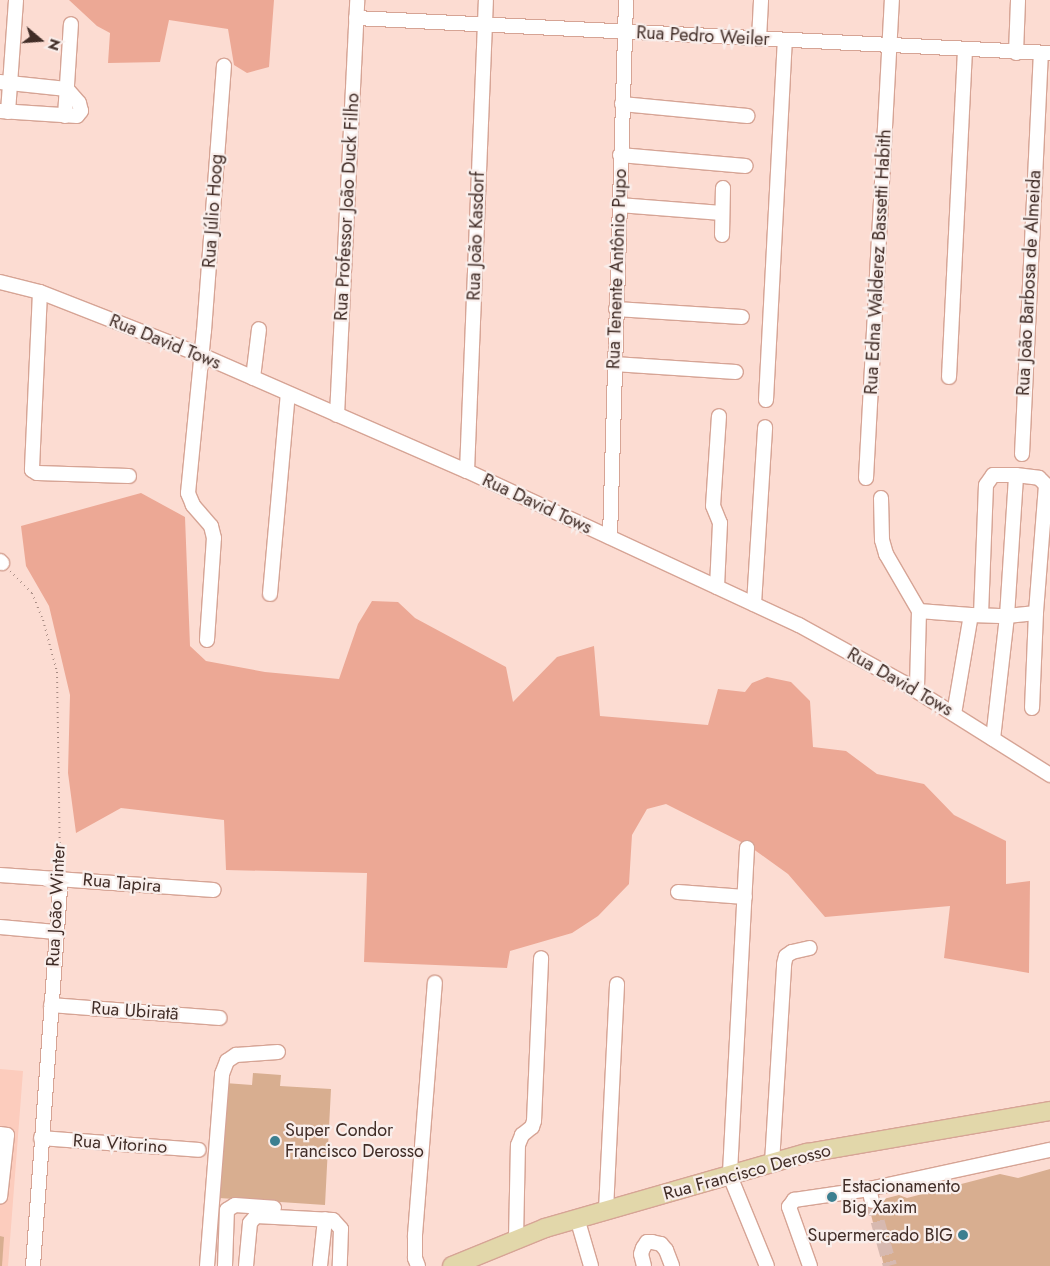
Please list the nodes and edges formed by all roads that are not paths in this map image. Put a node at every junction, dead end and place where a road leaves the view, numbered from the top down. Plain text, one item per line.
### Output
1 (16, 0) edge
2 (357, 0) edge
3 (486, 0) edge
4 (626, 0) edge
5 (761, 0) edge
6 (892, 0) edge
7 (1018, 0) edge
8 (356, 18) junction
9 (71, 24) dead end
10 (485, 25) junction
11 (624, 32) junction
12 (759, 39) junction
13 (785, 41) junction
14 (890, 46) junction
15 (965, 50) junction
16 (1016, 53) junction
17 (1046, 53) edge
18 (224, 66) dead end
19 (5, 82) edge
20 (66, 88) junction
21 (622, 104) junction
22 (2, 114) edge
23 (747, 116) dead end
24 (620, 155) junction
25 (746, 166) dead end
26 (723, 188) dead end
27 (619, 204) junction
28 (722, 213) junction
29 (722, 236) dead end
30 (0, 282) edge
31 (40, 292) junction
32 (616, 309) junction
33 (742, 317) dead end
34 (258, 329) dead end
35 (201, 356) junction
36 (614, 364) junction
37 (736, 372) dead end
38 (949, 377) dead end
39 (253, 378) junction
40 (288, 394) junction
41 (766, 400) dead end
42 (337, 414) junction
43 (719, 416) dead end
44 (766, 426) dead end
45 (1022, 454) dead end
46 (466, 471) junction
47 (1016, 475) junction
48 (129, 476) dead end
49 (866, 478) dead end
50 (881, 498) dead end
51 (610, 537) junction
52 (717, 586) junction
53 (270, 594) dead end
54 (754, 604) junction
55 (919, 611) junction
56 (1036, 613) junction
57 (976, 615) junction
58 (1007, 616) junction
59 (207, 640) dead end
60 (917, 690) junction
61 (1032, 708) dead end
62 (954, 714) junction
63 (993, 739) junction
64 (1050, 775) edge
65 (747, 848) dead end
66 (0, 875) edge
67 (60, 878) junction
68 (213, 890) dead end
69 (678, 892) dead end
70 (745, 897) junction
71 (0, 927) edge
72 (56, 932) junction
73 (810, 948) dead end
74 (542, 958) dead end
75 (435, 983) dead end
76 (617, 984) dead end
77 (51, 1005) junction
78 (219, 1018) dead end
79 (278, 1052) dead end
80 (1050, 1111) edge
81 (0, 1134) edge
82 (41, 1138) junction
83 (199, 1150) dead end
84 (1050, 1150) edge
85 (772, 1163) junction
86 (730, 1176) junction
87 (0, 1197) edge
88 (277, 1208) dead end
89 (606, 1210) junction
90 (577, 1218) junction
91 (325, 1220) junction
92 (516, 1240) junction
93 (33, 1266) edge
94 (207, 1266) edge
95 (226, 1266) edge
96 (246, 1266) edge
97 (320, 1266) edge
98 (340, 1266) edge
99 (418, 1266) edge
100 (452, 1266) edge
101 (591, 1266) edge
102 (644, 1266) edge
103 (672, 1266) edge
104 (767, 1266) edge
105 (810, 1266) edge

1 - 19 street
2 - 8 street, Rua Professor João Duck Filho
3 - 10 street, Rua João Kasdorf
4 - 11 street, Rua Tenente Antônio Pupo
5 - 12 street
6 - 14 street, Rua Edna Walderez Bassetti Habith
7 - 16 street
8 - 10 street, Rua Pedro Weiler
8 - 42 street, Rua Professor João Duck Filho
9 - 20 street
10 - 11 street, Rua Pedro Weiler
10 - 46 street, Rua João Kasdorf
11 - 12 street, Rua Pedro Weiler
11 - 21 street, Rua Tenente Antônio Pupo
12 - 13 street, Rua Pedro Weiler
13 - 14 street, Rua Pedro Weiler
13 - 41 street
14 - 15 street, Rua Pedro Weiler
14 - 49 street, Rua Edna Walderez Bassetti Habith
15 - 16 street, Rua Pedro Weiler
15 - 38 street
16 - 17 street, Rua Pedro Weiler
17 - 45 street, Rua João Barbosa de Almeida
18 - 35 street, Rua Júlio Hoog
19 - 20 street
19 - 22 street
20 - 22 street
21 - 23 street
21 - 24 street, Rua Tenente Antônio Pupo
24 - 25 street
24 - 27 street, Rua Tenente Antônio Pupo
26 - 28 street
27 - 28 street
27 - 32 street, Rua Tenente Antônio Pupo
28 - 29 street
30 - 31 street, Rua David Tows
31 - 35 street, Rua David Tows
31 - 48 street
32 - 33 street
32 - 36 street, Rua Tenente Antônio Pupo
34 - 39 street
35 - 39 street, Rua David Tows
35 - 59 street, Rua Júlio Hoog
36 - 37 street
36 - 51 street, Rua Tenente Antônio Pupo
39 - 40 street, Rua David Tows
40 - 42 street, Rua David Tows
40 - 53 street
42 - 46 street, Rua David Tows
43 - 52 street
44 - 54 street
46 - 51 street, Rua David Tows
47 - 56 street
47 - 57 street
47 - 58 street
50 - 55 street
51 - 52 street, Rua David Tows
52 - 54 street, Rua David Tows
54 - 60 street, Rua David Tows
55 - 57 street
55 - 60 street
56 - 58 street
56 - 61 street
57 - 58 street
57 - 62 street
58 - 63 street
60 - 62 street, Rua David Tows
62 - 63 street, Rua David Tows
63 - 64 street, Rua David Tows
65 - 70 street
66 - 67 street, Rua Tapira
67 - 68 street, Rua Tapira
67 - 72 street, Rua João Winter
69 - 70 street
70 - 86 street
71 - 72 street
72 - 77 street, Rua João Winter
73 - 85 street
74 - 92 street
75 - 99 street
76 - 89 street
77 - 78 street, Rua Ubiratã
77 - 82 street, Rua João Winter
79 - 94 street
80 - 85 main road, Rua Francisco Derosso
81 - 87 street
82 - 83 street, Rua Vitorino
82 - 93 street, Rua João Winter
84 - 105 street
85 - 86 main road, Rua Francisco Derosso
86 - 89 main road, Rua Francisco Derosso
86 - 104 street
88 - 95 street
89 - 90 main road, Rua Francisco Derosso
90 - 92 main road, Rua Francisco Derosso
90 - 101 street
91 - 96 street
91 - 97 street
91 - 98 street
92 - 100 main road, Rua Francisco Derosso
102 - 103 street

